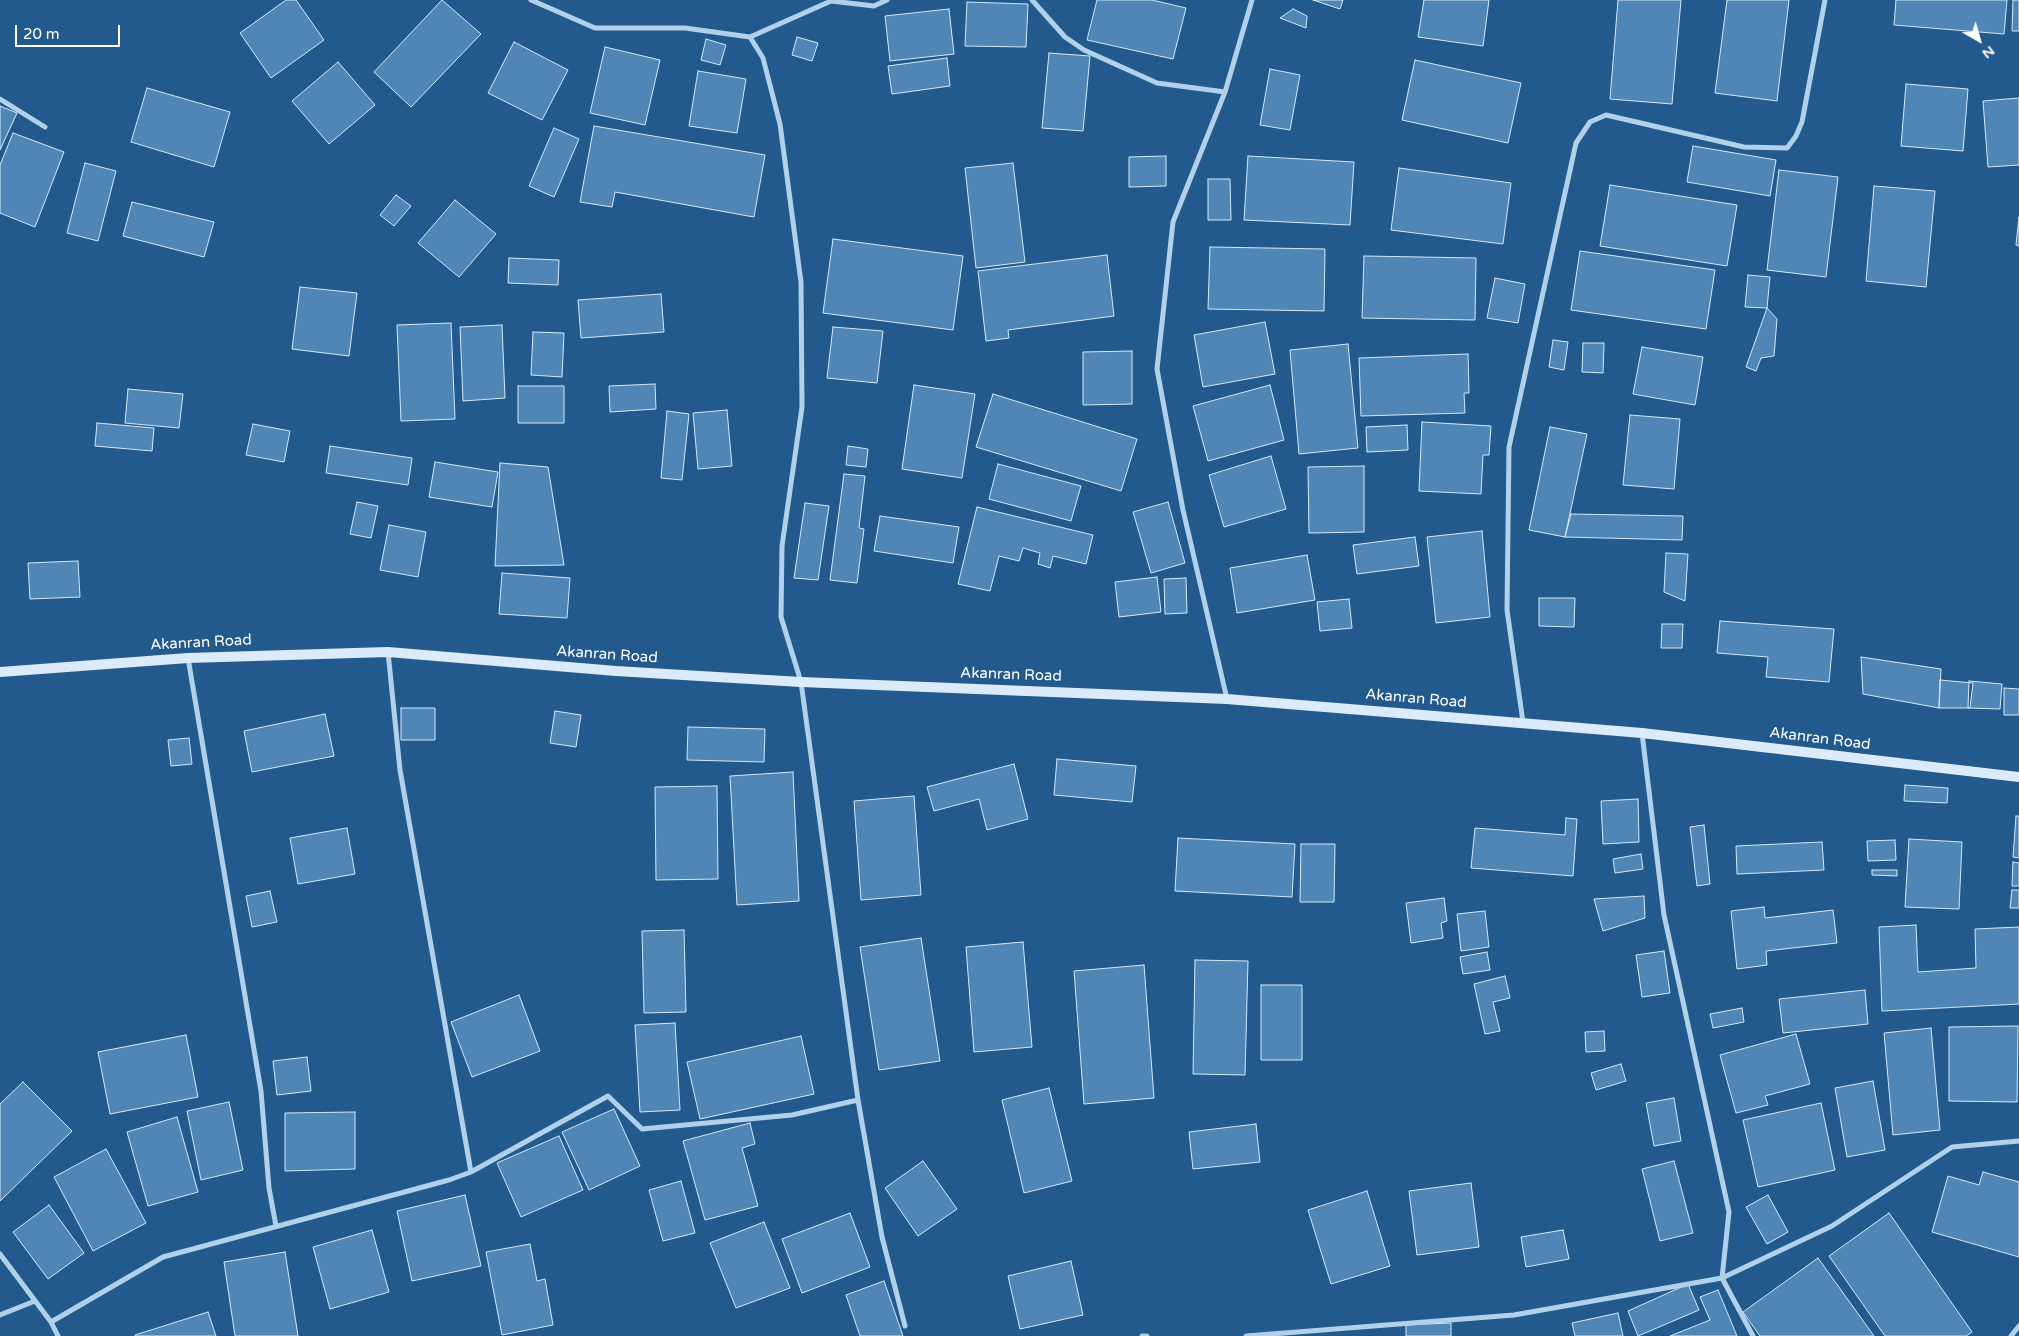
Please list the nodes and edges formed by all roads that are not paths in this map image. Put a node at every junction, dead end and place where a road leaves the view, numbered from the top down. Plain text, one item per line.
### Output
1 (531, 0) edge
2 (886, 0) edge
3 (1032, 0) edge
4 (1252, 0) edge
5 (1825, 0) edge
6 (750, 37) junction
7 (1225, 92) junction
8 (0, 99) edge
9 (46, 128) dead end
10 (388, 652) junction
11 (188, 658) junction
12 (0, 672) edge
13 (801, 682) junction
14 (1227, 699) junction
15 (1524, 722) junction
16 (1642, 732) junction
17 (2019, 778) edge
18 (858, 1100) junction
19 (2019, 1141) edge
20 (471, 1172) junction
21 (276, 1226) junction
22 (0, 1254) edge
23 (1722, 1278) junction
24 (35, 1301) junction
25 (0, 1315) edge
26 (51, 1322) junction
27 (905, 1326) dead end
28 (2019, 1326) edge
29 (58, 1336) edge
30 (1142, 1336) edge
31 (1147, 1336) edge
32 (1246, 1336) edge
33 (1753, 1336) edge
34 (2011, 1336) edge

1 - 6 street
2 - 6 street
3 - 7 street
4 - 7 street
5 - 15 street
6 - 13 street
7 - 14 street
8 - 9 street
10 - 11 main road, Akanran Road
10 - 13 main road, Akanran Road
10 - 20 street
11 - 12 main road, Akanran Road
11 - 21 street
13 - 14 main road, Akanran Road
13 - 18 street
14 - 15 main road, Akanran Road
15 - 16 main road, Akanran Road
16 - 17 main road, Akanran Road
16 - 23 street
18 - 20 street
18 - 27 street
19 - 23 street
20 - 21 street
21 - 26 street
22 - 24 street
23 - 32 street
23 - 33 street
24 - 25 street
24 - 26 street
26 - 29 street
28 - 34 street
30 - 31 street

